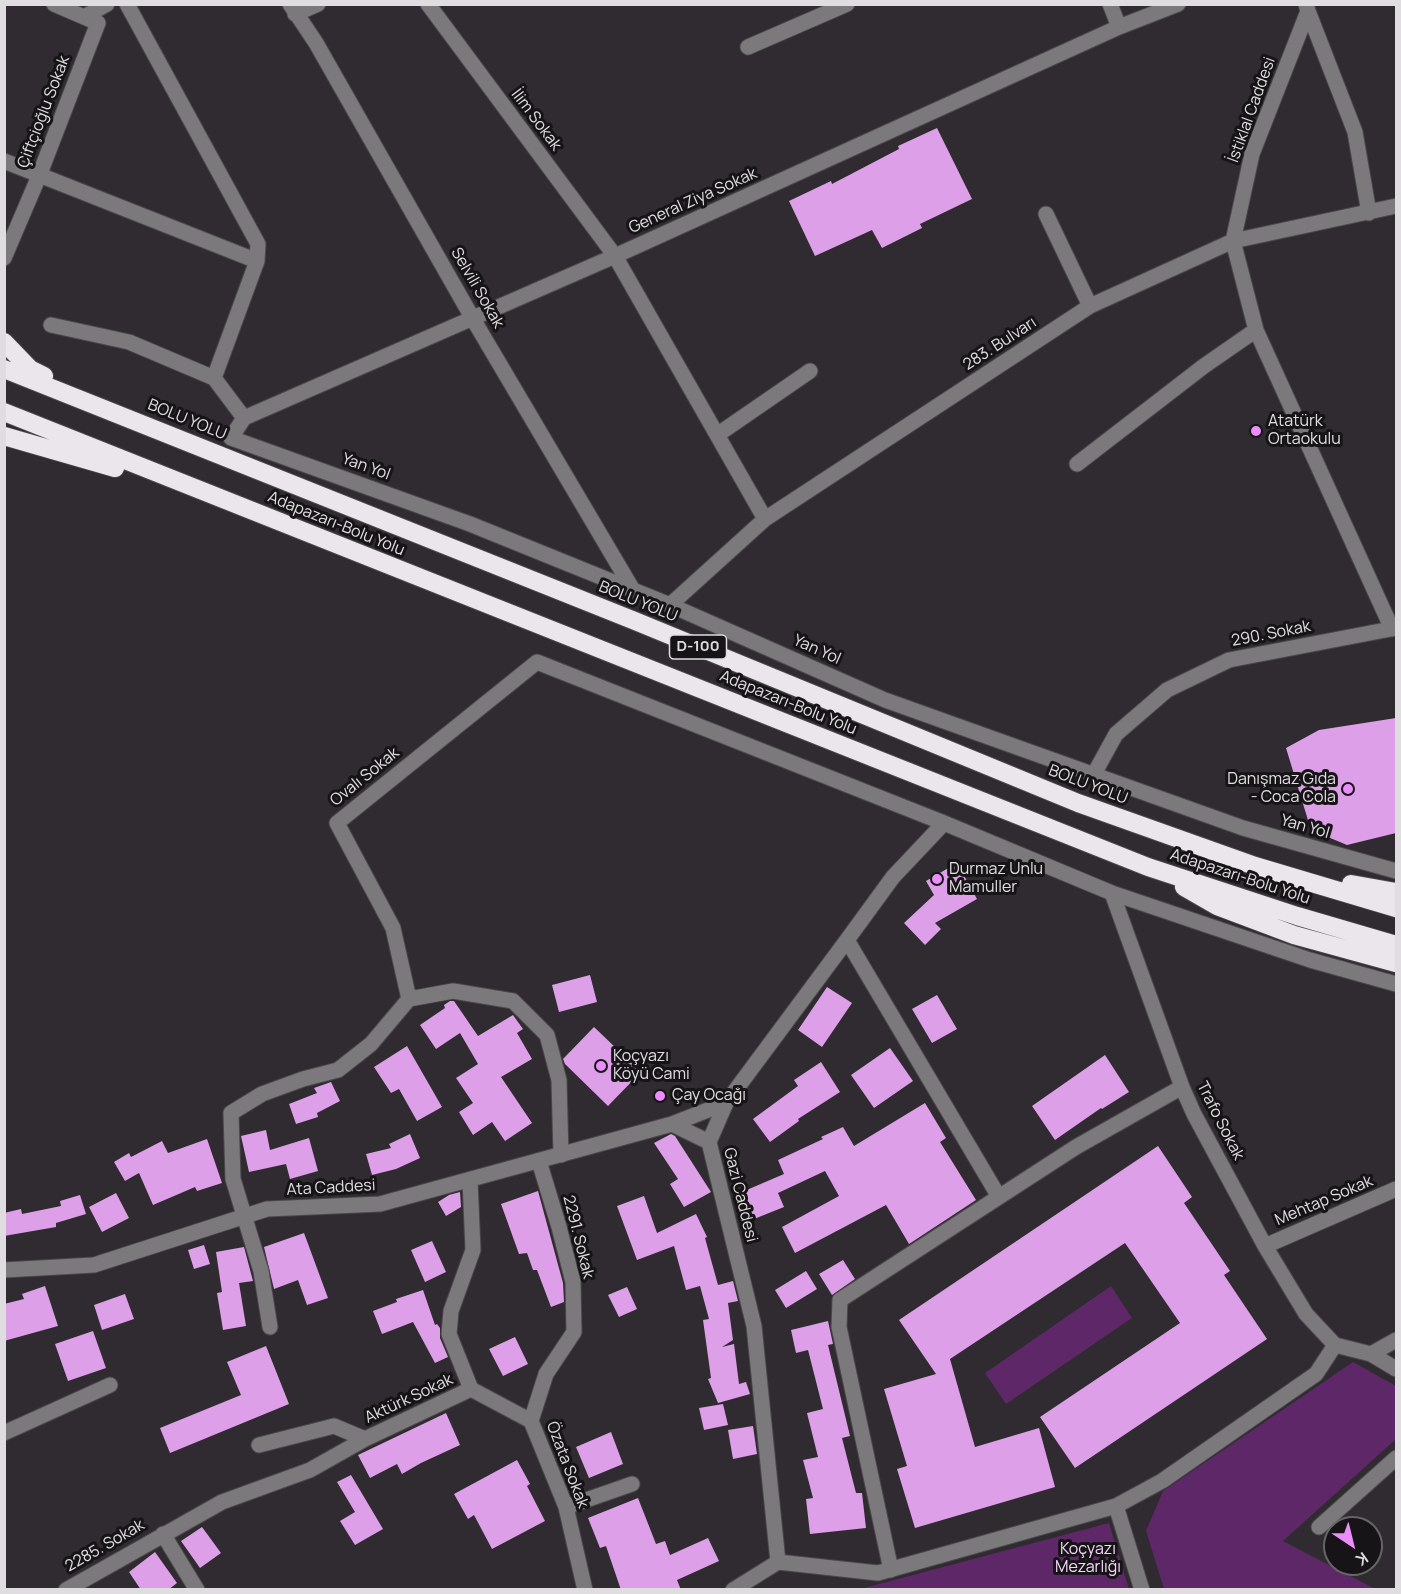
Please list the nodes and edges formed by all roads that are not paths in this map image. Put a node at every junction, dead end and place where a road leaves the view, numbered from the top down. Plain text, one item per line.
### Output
1 (54, 4) edge
2 (107, 4) edge
3 (127, 4) edge
4 (318, 4) edge
5 (428, 4) edge
6 (847, 4) edge
7 (1110, 4) edge
8 (1178, 4) edge
9 (1307, 8) edge
10 (292, 9) edge
11 (84, 17) junction
12 (1119, 27) junction
13 (748, 47) dead end
14 (4, 161) edge
15 (39, 176) junction
16 (1396, 206) edge
17 (1369, 213) junction
18 (1046, 214) dead end
19 (1233, 241) junction
20 (615, 256) junction
21 (4, 258) edge
22 (257, 261) junction
23 (1090, 306) junction
24 (473, 319) junction
25 (51, 325) dead end
26 (1256, 330) junction
27 (4, 342) edge
28 (4, 369) edge
29 (810, 371) dead end
30 (214, 378) junction
31 (101, 407) junction
32 (4, 412) edge
33 (244, 418) junction
34 (717, 435) junction
35 (4, 436) edge
36 (1077, 464) dead end
37 (214, 496) junction
38 (765, 519) junction
39 (633, 590) junction
40 (670, 605) junction
41 (1394, 628) edge
42 (1094, 774) junction
43 (944, 823) junction
44 (1255, 866) junction
45 (1148, 867) junction
46 (1396, 872) edge
47 (1396, 892) edge
48 (1112, 893) junction
49 (1396, 908) edge
50 (847, 940) junction
51 (1396, 945) edge
52 (1396, 963) edge
53 (1396, 984) edge
54 (409, 999) junction
55 (1182, 1087) junction
56 (726, 1103) junction
57 (672, 1124) junction
58 (709, 1142) junction
59 (561, 1155) junction
60 (539, 1161) junction
61 (470, 1180) junction
62 (1396, 1189) edge
63 (999, 1197) junction
64 (244, 1216) junction
65 (1265, 1246) junction
66 (4, 1269) edge
67 (270, 1327) dead end
68 (1396, 1340) edge
69 (1335, 1345) junction
70 (1371, 1354) junction
71 (1396, 1369) edge
72 (110, 1385) dead end
73 (471, 1389) junction
74 (531, 1422) junction
75 (4, 1433) edge
76 (365, 1439) junction
77 (259, 1445) dead end
78 (1396, 1458) edge
79 (632, 1484) dead end
80 (1116, 1506) junction
81 (566, 1507) junction
82 (1319, 1527) dead end
83 (163, 1534) junction
84 (778, 1562) junction
85 (891, 1570) junction
86 (66, 1590) edge
87 (197, 1590) edge
88 (585, 1590) edge
89 (732, 1590) edge
90 (1142, 1590) edge

1 - 11 street
2 - 11 street
3 - 22 street
4 - 10 street
5 - 20 street, İlim Sokak
6 - 13 street
7 - 12 street
8 - 12 street, General Ziya Sokak
9 - 17 street
9 - 19 street, İstiklal Caddesi
10 - 24 street, Selvili Sokak
11 - 15 street, Çiftçioğlu Sokak
12 - 20 street, General Ziya Sokak
14 - 15 street
15 - 21 street, Çiftçioğlu Sokak
15 - 22 street
16 - 17 street, 283. Bulvarı
17 - 19 street, 283. Bulvarı
18 - 23 street
19 - 23 street, 283. Bulvarı
19 - 26 street, İstiklal Caddesi
20 - 24 street, General Ziya Sokak
20 - 34 street, İlim Sokak
22 - 30 street
23 - 38 street, 283. Bulvarı
24 - 33 street, General Ziya Sokak
24 - 39 street, Selvili Sokak
25 - 30 street
26 - 36 street
26 - 41 street, İstiklal Caddesi
27 - 31 highway
28 - 31 highway, BOLU YOLU / D-100
29 - 34 street
30 - 33 street
31 - 44 highway, BOLU YOLU / D-100
32 - 37 highway, Adapazarı-Bolu Yolu / D-100
33 - 39 street, Yan Yol
34 - 38 street, İlim Sokak
35 - 37 highway
37 - 45 highway, Adapazarı-Bolu Yolu / D-100
38 - 40 street, 283. Bulvarı
39 - 40 street, Yan Yol
40 - 42 street, Yan Yol
41 - 42 street, 290. Sokak
42 - 46 street, Yan Yol
43 - 48 street
43 - 50 street, Gazi Caddesi
43 - 54 street, Ovalı Sokak
44 - 47 highway
44 - 49 highway, BOLU YOLU / D-100
45 - 51 highway, Adapazarı-Bolu Yolu / D-100
45 - 52 highway
48 - 53 street
48 - 55 street, Trafo Sokak
50 - 56 street, Gazi Caddesi
50 - 63 street
54 - 59 street
54 - 64 street
55 - 63 street
55 - 65 street, Trafo Sokak
56 - 57 street, Ata Caddesi
56 - 58 street, Gazi Caddesi
57 - 58 street
57 - 59 street, Ata Caddesi
58 - 84 street, Gazi Caddesi
59 - 60 street, Ata Caddesi
60 - 61 street, Ata Caddesi
60 - 74 street, 2291. Sokak
61 - 64 street, Ata Caddesi
61 - 73 street
62 - 65 street, Mehtap Sokak
63 - 85 street
64 - 66 street, Ata Caddesi
64 - 67 street
65 - 69 street, Trafo Sokak
68 - 70 street
69 - 70 street
69 - 80 street
70 - 71 street
72 - 75 street
73 - 74 street, Özata Sokak
73 - 76 street, Aktürk Sokak
74 - 81 street, Özata Sokak
76 - 77 street, Aktürk Sokak
76 - 83 street, 2285. Sokak
78 - 82 street
79 - 81 street
80 - 85 street
80 - 90 street
81 - 88 street, Özata Sokak
83 - 86 street, 2285. Sokak
83 - 87 street
84 - 85 street
84 - 89 street

